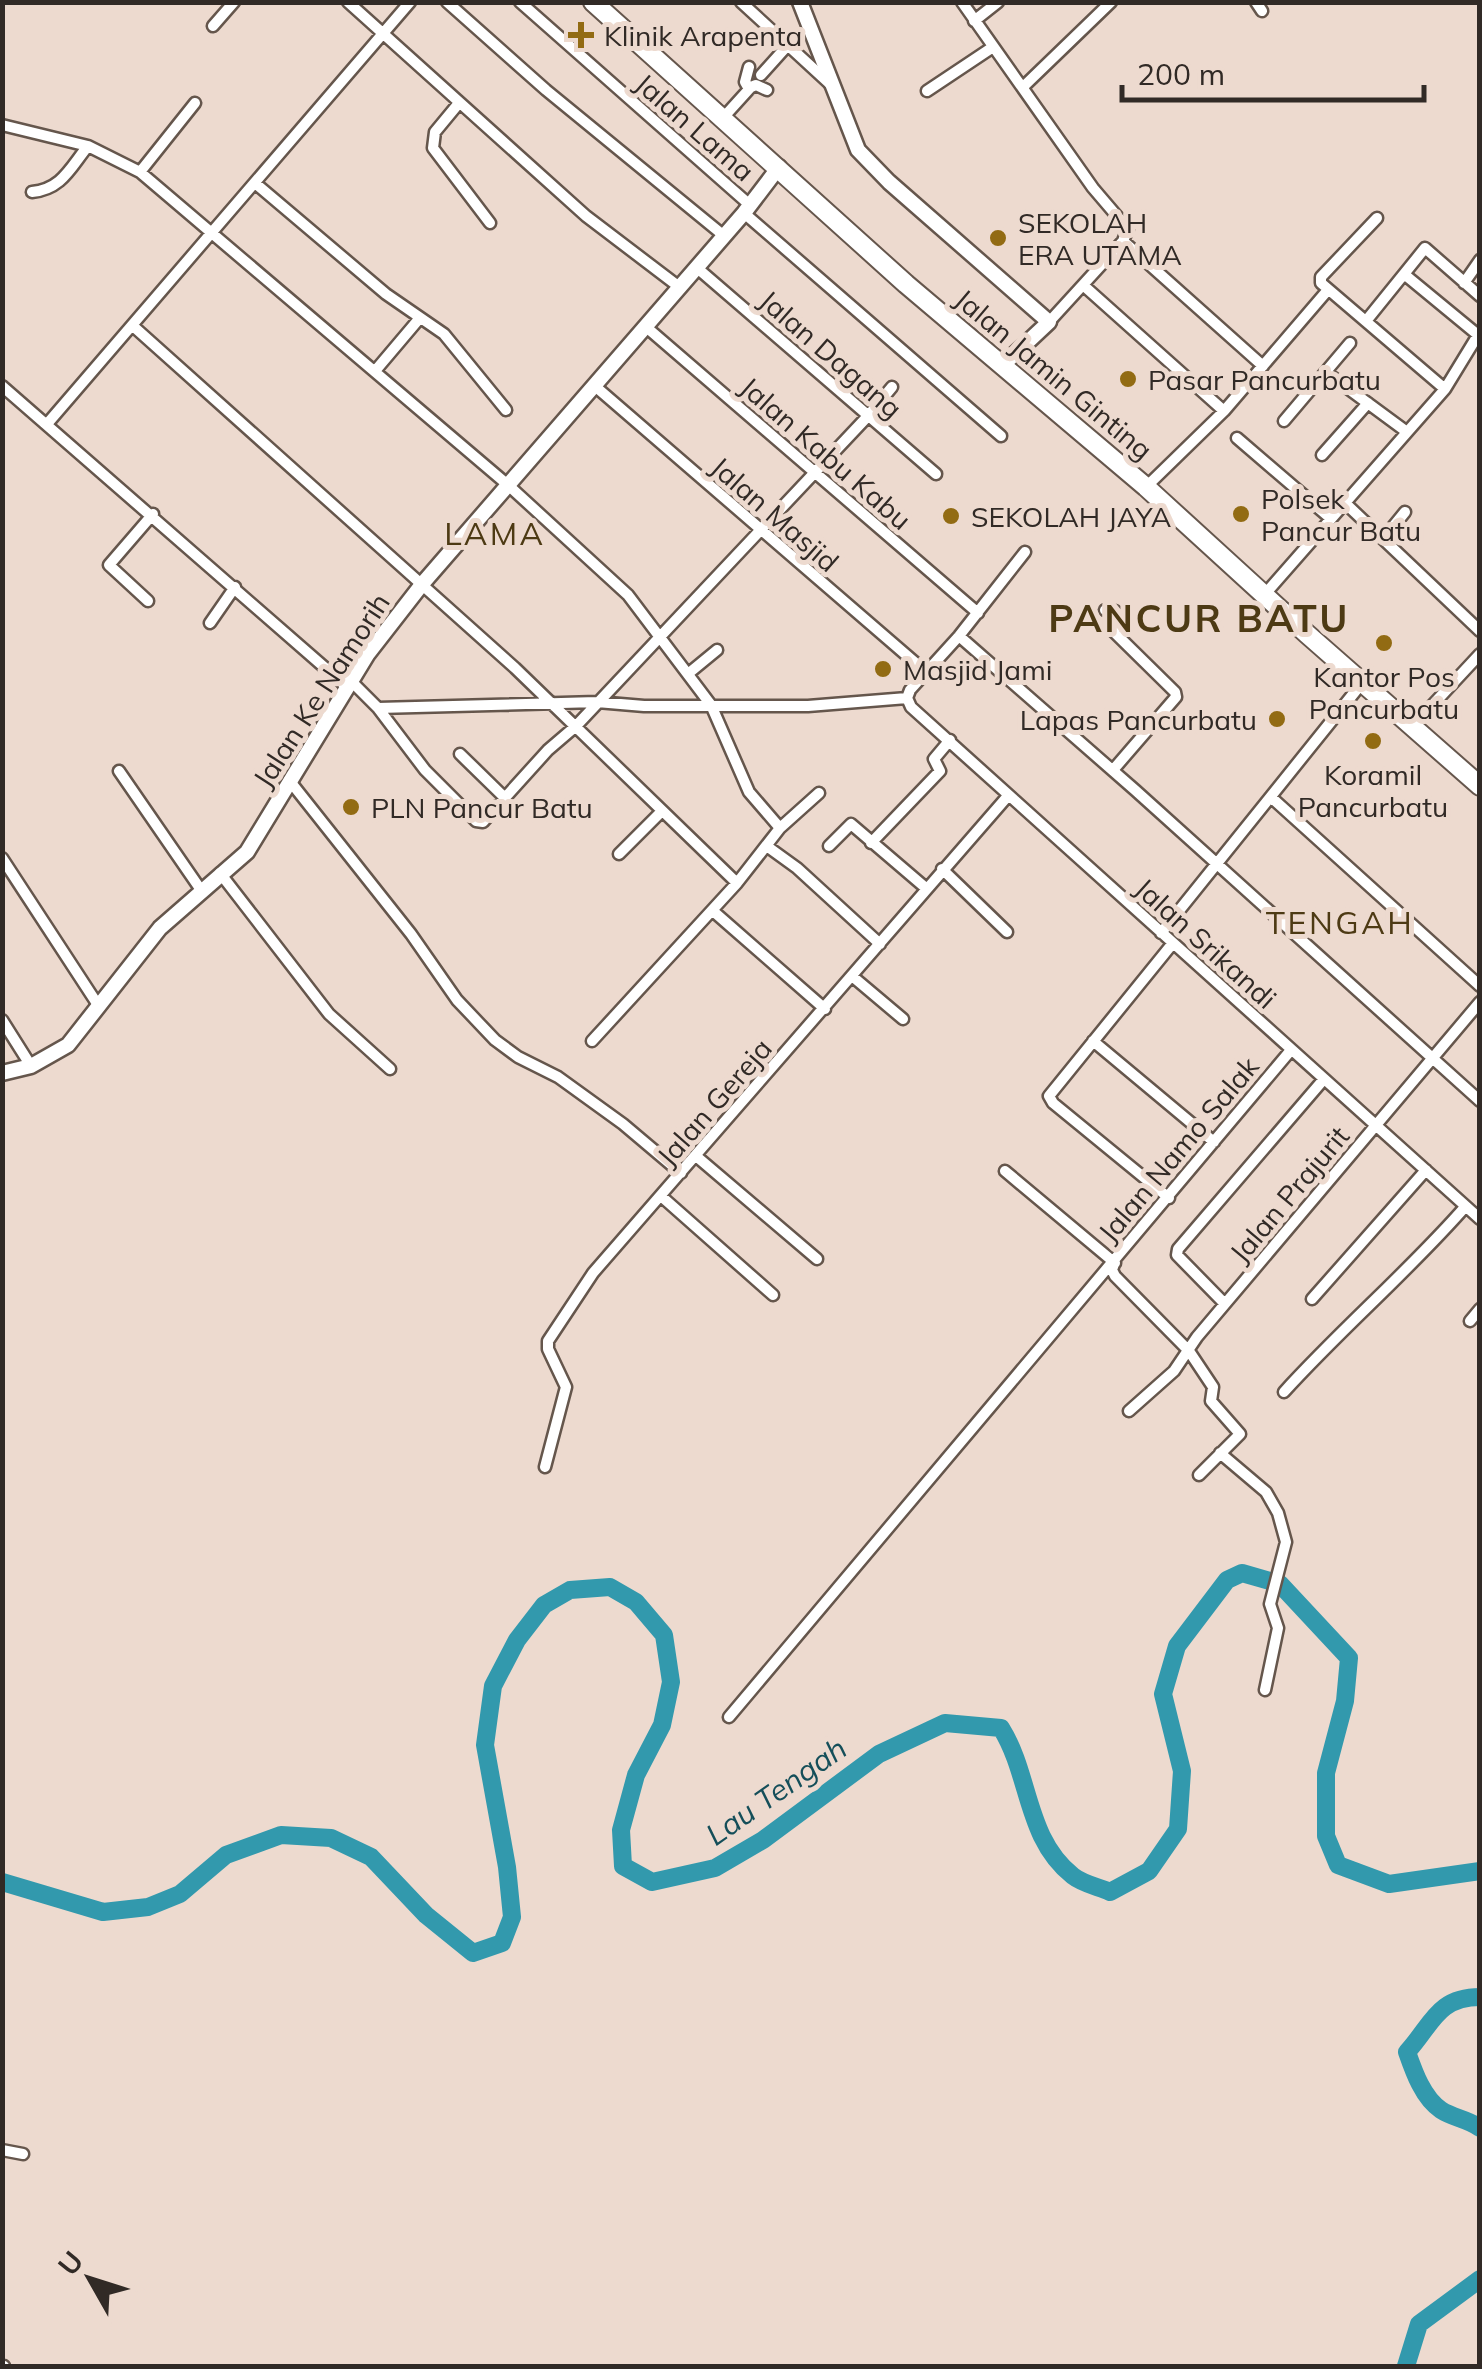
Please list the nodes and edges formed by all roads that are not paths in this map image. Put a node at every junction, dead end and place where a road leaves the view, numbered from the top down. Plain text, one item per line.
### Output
1 (234, 2) edge
2 (348, 2) edge
3 (410, 2) edge
4 (447, 2) edge
5 (520, 2) edge
6 (593, 2) edge
7 (742, 2) edge
8 (800, 2) edge
9 (998, 2) edge
10 (1111, 2) edge
11 (967, 4) edge
12 (974, 20) junction
13 (212, 26) dead end
14 (382, 36) junction
15 (788, 46) junction
16 (993, 46) junction
17 (749, 67) dead end
18 (761, 76) dead end
19 (830, 84) junction
20 (1023, 86) junction
21 (749, 90) junction
22 (767, 90) dead end
23 (927, 91) dead end
24 (459, 102) junction
25 (195, 103) dead end
26 (722, 119) junction
27 (2, 126) edge
28 (88, 146) junction
29 (779, 167) junction
30 (140, 172) junction
31 (255, 184) junction
32 (32, 192) dead end
33 (747, 210) junction
34 (1377, 218) dead end
35 (490, 223) dead end
36 (212, 232) junction
37 (722, 236) junction
38 (1123, 241) junction
39 (1480, 260) edge
40 (696, 267) junction
41 (1404, 274) junction
42 (1464, 283) junction
43 (1084, 285) junction
44 (678, 286) junction
45 (1327, 291) junction
46 (1480, 296) edge
47 (419, 319) junction
48 (1366, 320) junction
49 (1049, 322) junction
50 (133, 326) junction
51 (645, 326) junction
52 (1477, 327) edge
53 (1350, 343) dead end
54 (1002, 366) junction
55 (1262, 366) junction
56 (375, 370) junction
57 (1326, 374) junction
58 (2, 386) edge
59 (596, 386) junction
60 (892, 387) dead end
61 (1444, 389) junction
62 (1368, 403) junction
63 (506, 410) dead end
64 (1224, 411) junction
65 (868, 416) junction
66 (1284, 421) dead end
67 (47, 424) junction
68 (1406, 432) junction
69 (1001, 436) dead end
70 (1237, 438) dead end
71 (1322, 455) dead end
72 (812, 472) junction
73 (936, 474) dead end
74 (508, 485) junction
75 (1146, 487) junction
76 (1344, 502) junction
77 (1404, 512) dead end
78 (153, 514) junction
79 (1329, 517) junction
80 (760, 531) junction
81 (1382, 539) junction
82 (1025, 552) dead end
83 (423, 583) junction
84 (235, 588) junction
85 (1265, 594) junction
86 (148, 602) dead end
87 (1104, 610) dead end
88 (978, 613) junction
89 (210, 623) dead end
90 (1480, 631) edge
91 (660, 636) junction
92 (960, 636) junction
93 (717, 650) dead end
94 (1480, 654) edge
95 (926, 672) junction
96 (689, 673) junction
97 (1362, 683) junction
98 (349, 684) junction
99 (907, 698) junction
100 (597, 702) junction
101 (553, 704) junction
102 (711, 706) junction
103 (378, 708) junction
104 (576, 726) junction
105 (1413, 726) junction
106 (950, 740) junction
107 (460, 754) dead end
108 (1112, 770) junction
109 (119, 771) dead end
110 (289, 780) junction
111 (1480, 786) edge
112 (819, 793) dead end
113 (504, 797) junction
114 (1008, 797) junction
115 (1272, 798) junction
116 (661, 812) junction
117 (780, 828) junction
118 (871, 843) junction
119 (829, 846) dead end
120 (768, 847) junction
121 (619, 854) dead end
122 (2, 858) edge
123 (1217, 866) junction
124 (942, 869) junction
125 (220, 873) junction
126 (737, 883) junction
127 (926, 889) junction
128 (201, 890) junction
129 (713, 910) junction
130 (1007, 932) dead end
131 (1162, 933) junction
132 (1173, 943) junction
133 (880, 944) junction
134 (852, 976) junction
135 (1480, 986) edge
136 (1480, 1002) edge
137 (98, 1005) junction
138 (825, 1009) junction
139 (903, 1018) dead end
140 (2, 1020) edge
141 (1093, 1041) junction
142 (592, 1042) dead end
143 (1292, 1050) junction
144 (1432, 1058) junction
145 (31, 1066) junction
146 (390, 1069) dead end
147 (2, 1073) edge
148 (1324, 1079) junction
149 (1480, 1102) edge
150 (1377, 1125) junction
151 (1214, 1142) junction
152 (696, 1156) junction
153 (1426, 1170) junction
154 (1005, 1171) dead end
155 (681, 1173) junction
156 (660, 1196) junction
157 (1168, 1198) junction
158 (1466, 1207) junction
159 (1480, 1219) edge
160 (816, 1260) dead end
161 (1114, 1263) junction
162 (773, 1294) dead end
163 (1312, 1299) dead end
164 (1225, 1304) junction
165 (1480, 1309) edge
166 (1470, 1321) dead end
167 (1189, 1352) junction
168 (1284, 1392) dead end
169 (1129, 1411) dead end
170 (1220, 1453) junction
171 (545, 1467) dead end
172 (1199, 1475) dead end
173 (1265, 1690) dead end
174 (729, 1716) dead end
175 (2, 2150) edge
176 (23, 2154) dead end

1 - 13 street
2 - 14 street
3 - 14 street
4 - 37 street
5 - 33 street, Jalan Lama
6 - 26 highway, Jalan Jamin Ginting
7 - 15 street
8 - 19 street
9 - 12 street
10 - 20 street
11 - 12 street
12 - 16 street
14 - 24 street
14 - 31 street
15 - 18 street
15 - 19 street
16 - 20 street
16 - 23 street
17 - 21 street
19 - 49 street
20 - 38 street
21 - 22 street
21 - 26 street
24 - 35 street
24 - 44 street
25 - 30 street
26 - 29 highway, Jalan Jamin Ginting
27 - 28 street
28 - 30 street
28 - 32 street
29 - 33 street, Jalan Ke Namorih
29 - 54 highway, Jalan Jamin Ginting
30 - 36 street
31 - 36 street
31 - 47 street
33 - 37 street, Jalan Ke Namorih
33 - 69 street, Jalan Lama
34 - 45 street
36 - 50 street
36 - 56 street
37 - 40 street, Jalan Ke Namorih
38 - 43 street
38 - 55 street
39 - 42 street
40 - 44 street, Jalan Ke Namorih
40 - 65 street, Jalan Dagang
41 - 42 street
41 - 48 street
41 - 52 street
42 - 46 street
43 - 49 street
43 - 64 street
44 - 51 street, Jalan Ke Namorih
45 - 48 street
45 - 55 street
47 - 56 street
47 - 63 street
48 - 61 street
49 - 54 street
50 - 67 street
50 - 83 street
51 - 59 street, Jalan Ke Namorih
51 - 72 street, Jalan Kabu Kabu
52 - 61 street
53 - 57 street
54 - 75 highway, Jalan Jamin Ginting
55 - 64 street
56 - 74 street
57 - 62 street
57 - 66 street
58 - 67 street
59 - 74 street, Jalan Ke Namorih
59 - 80 street, Jalan Masjid
60 - 65 street
61 - 68 street
62 - 68 street
62 - 71 street
64 - 75 street
65 - 72 street
65 - 73 street, Jalan Dagang
67 - 78 street
68 - 76 street
70 - 79 street
72 - 80 street
72 - 88 street, Jalan Kabu Kabu
74 - 83 street, Jalan Ke Namorih
74 - 91 street
75 - 85 highway, Jalan Jamin Ginting
76 - 79 street
76 - 81 street
77 - 81 street
78 - 84 street
78 - 86 street
79 - 85 street
80 - 91 street
80 - 95 street, Jalan Masjid
81 - 90 street
82 - 88 street
83 - 98 street, Jalan Ke Namorih
83 - 101 street
84 - 89 street
84 - 98 street
85 - 97 highway, Jalan Jamin Ginting
87 - 108 street
88 - 92 street
91 - 96 street
91 - 100 street
92 - 95 street
92 - 108 street
93 - 96 street
94 - 105 street
95 - 99 street
96 - 102 street
97 - 105 highway, Jalan Jamin Ginting
97 - 115 street
98 - 103 street
98 - 110 street, Jalan Ke Namorih
99 - 102 street
99 - 106 street, Jalan Srikandi
100 - 101 street
100 - 102 street
100 - 104 street
101 - 103 street
101 - 104 street
102 - 117 street
103 - 113 street
104 - 113 street
104 - 116 street
105 - 111 highway, Jalan Jamin Ginting
106 - 114 street, Jalan Srikandi
106 - 118 street
107 - 113 street
108 - 123 street
109 - 128 street
110 - 125 street, Jalan Ke Namorih
110 - 155 street
112 - 117 street
114 - 124 street, Jalan Gereja
114 - 131 street, Jalan Srikandi
115 - 123 street
115 - 135 street
116 - 121 street
116 - 126 street
117 - 120 street
118 - 119 street
118 - 127 street
120 - 126 street
120 - 133 street
122 - 137 street
123 - 131 street
123 - 144 street
124 - 127 street, Jalan Gereja
124 - 130 street
125 - 128 street, Jalan Ke Namorih
125 - 146 street
126 - 129 street
127 - 133 street, Jalan Gereja
128 - 137 street, Jalan Ke Namorih
129 - 138 street
129 - 142 street
131 - 132 street, Jalan Srikandi
132 - 141 street
132 - 143 street, Jalan Srikandi
133 - 134 street, Jalan Gereja
134 - 138 street, Jalan Gereja
134 - 139 street
136 - 144 street, Jalan Prajurit
137 - 145 street, Jalan Ke Namorih
138 - 152 street, Jalan Gereja
140 - 145 street
141 - 151 street
141 - 157 street
143 - 148 street, Jalan Srikandi
143 - 151 street, Jalan Namo Salak
144 - 149 street
144 - 150 street, Jalan Prajurit
145 - 147 street, Jalan Ke Namorih
148 - 150 street, Jalan Srikandi
148 - 164 street
150 - 153 street, Jalan Srikandi
150 - 164 street, Jalan Prajurit
151 - 157 street, Jalan Namo Salak
152 - 155 street, Jalan Gereja
152 - 160 street
153 - 158 street, Jalan Srikandi
153 - 163 street
154 - 161 street, Jalan Namo Salak
155 - 156 street, Jalan Gereja
156 - 162 street
156 - 171 street, Jalan Gereja
157 - 161 street, Jalan Namo Salak
158 - 159 street, Jalan Srikandi
158 - 168 street
161 - 167 street
161 - 174 street
164 - 167 street, Jalan Prajurit
165 - 166 street
167 - 169 street, Jalan Prajurit
167 - 170 street
170 - 172 street
170 - 173 street
175 - 176 street

